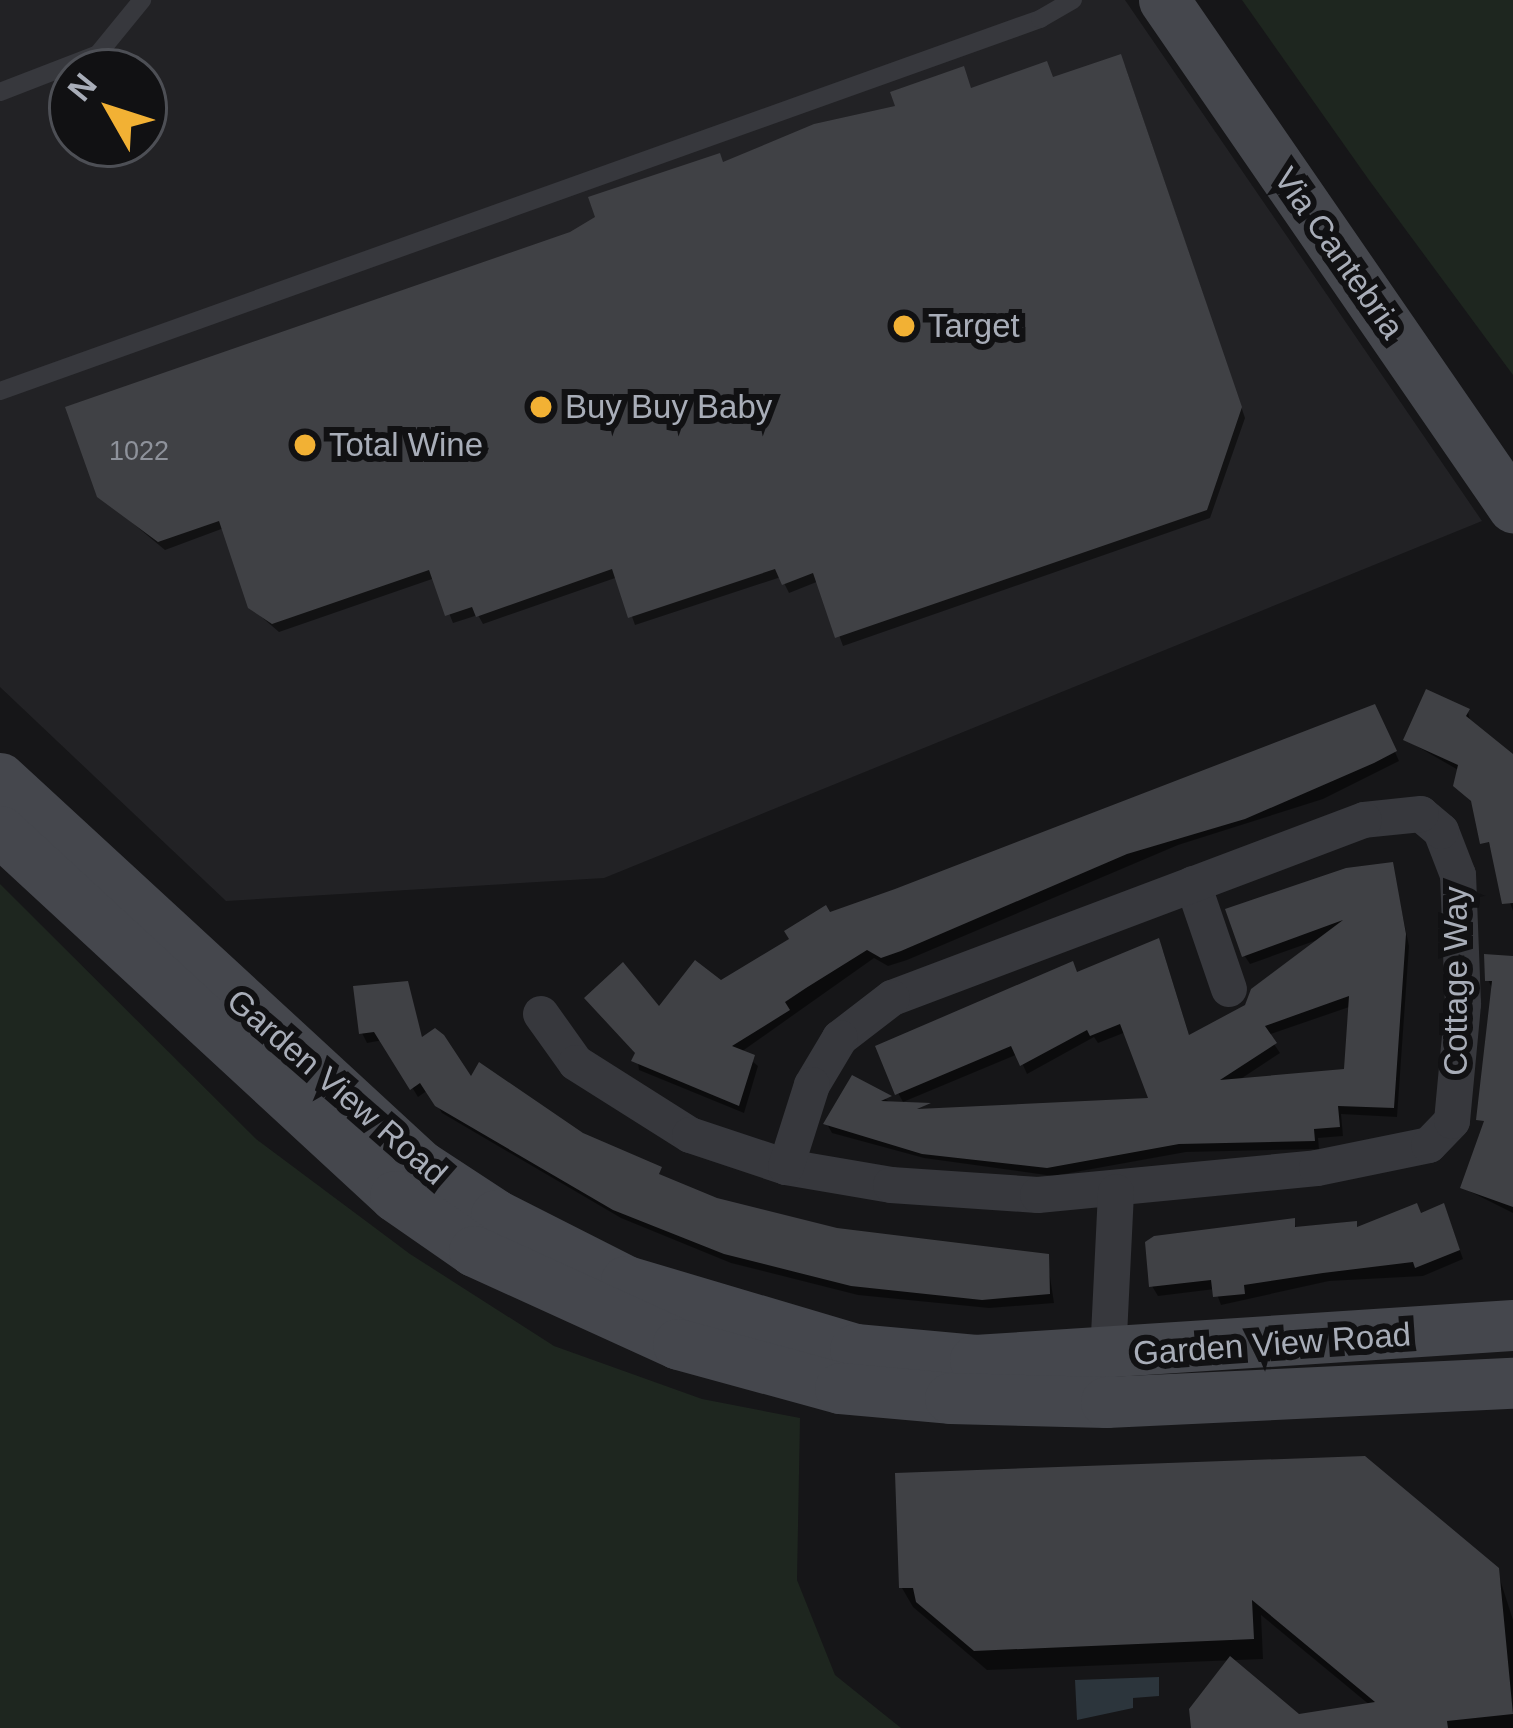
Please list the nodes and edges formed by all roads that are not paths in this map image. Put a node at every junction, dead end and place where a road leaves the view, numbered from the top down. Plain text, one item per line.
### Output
1 (142, 0) edge
2 (1073, 0) edge
3 (1164, 0) edge
4 (0, 92) edge
5 (0, 392) edge
6 (1513, 507) edge
7 (0, 778) edge
8 (0, 831) edge
9 (1193, 884) junction
10 (1229, 989) dead end
11 (541, 1014) dead end
12 (786, 1167) junction
13 (1115, 1192) junction
14 (1513, 1325) edge
15 (1108, 1356) junction
16 (1513, 1383) edge

1 - 4 lane
2 - 5 lane
3 - 6 main road, Via Cantebria
7 - 15 main road, Garden View Road
8 - 16 main road, Garden View Road
9 - 10 street
9 - 12 street, Cottage Way
9 - 13 street, Cottage Way
11 - 12 street, Cottage Way
12 - 13 street, Cottage Way
13 - 15 street
14 - 15 main road, Garden View Road

